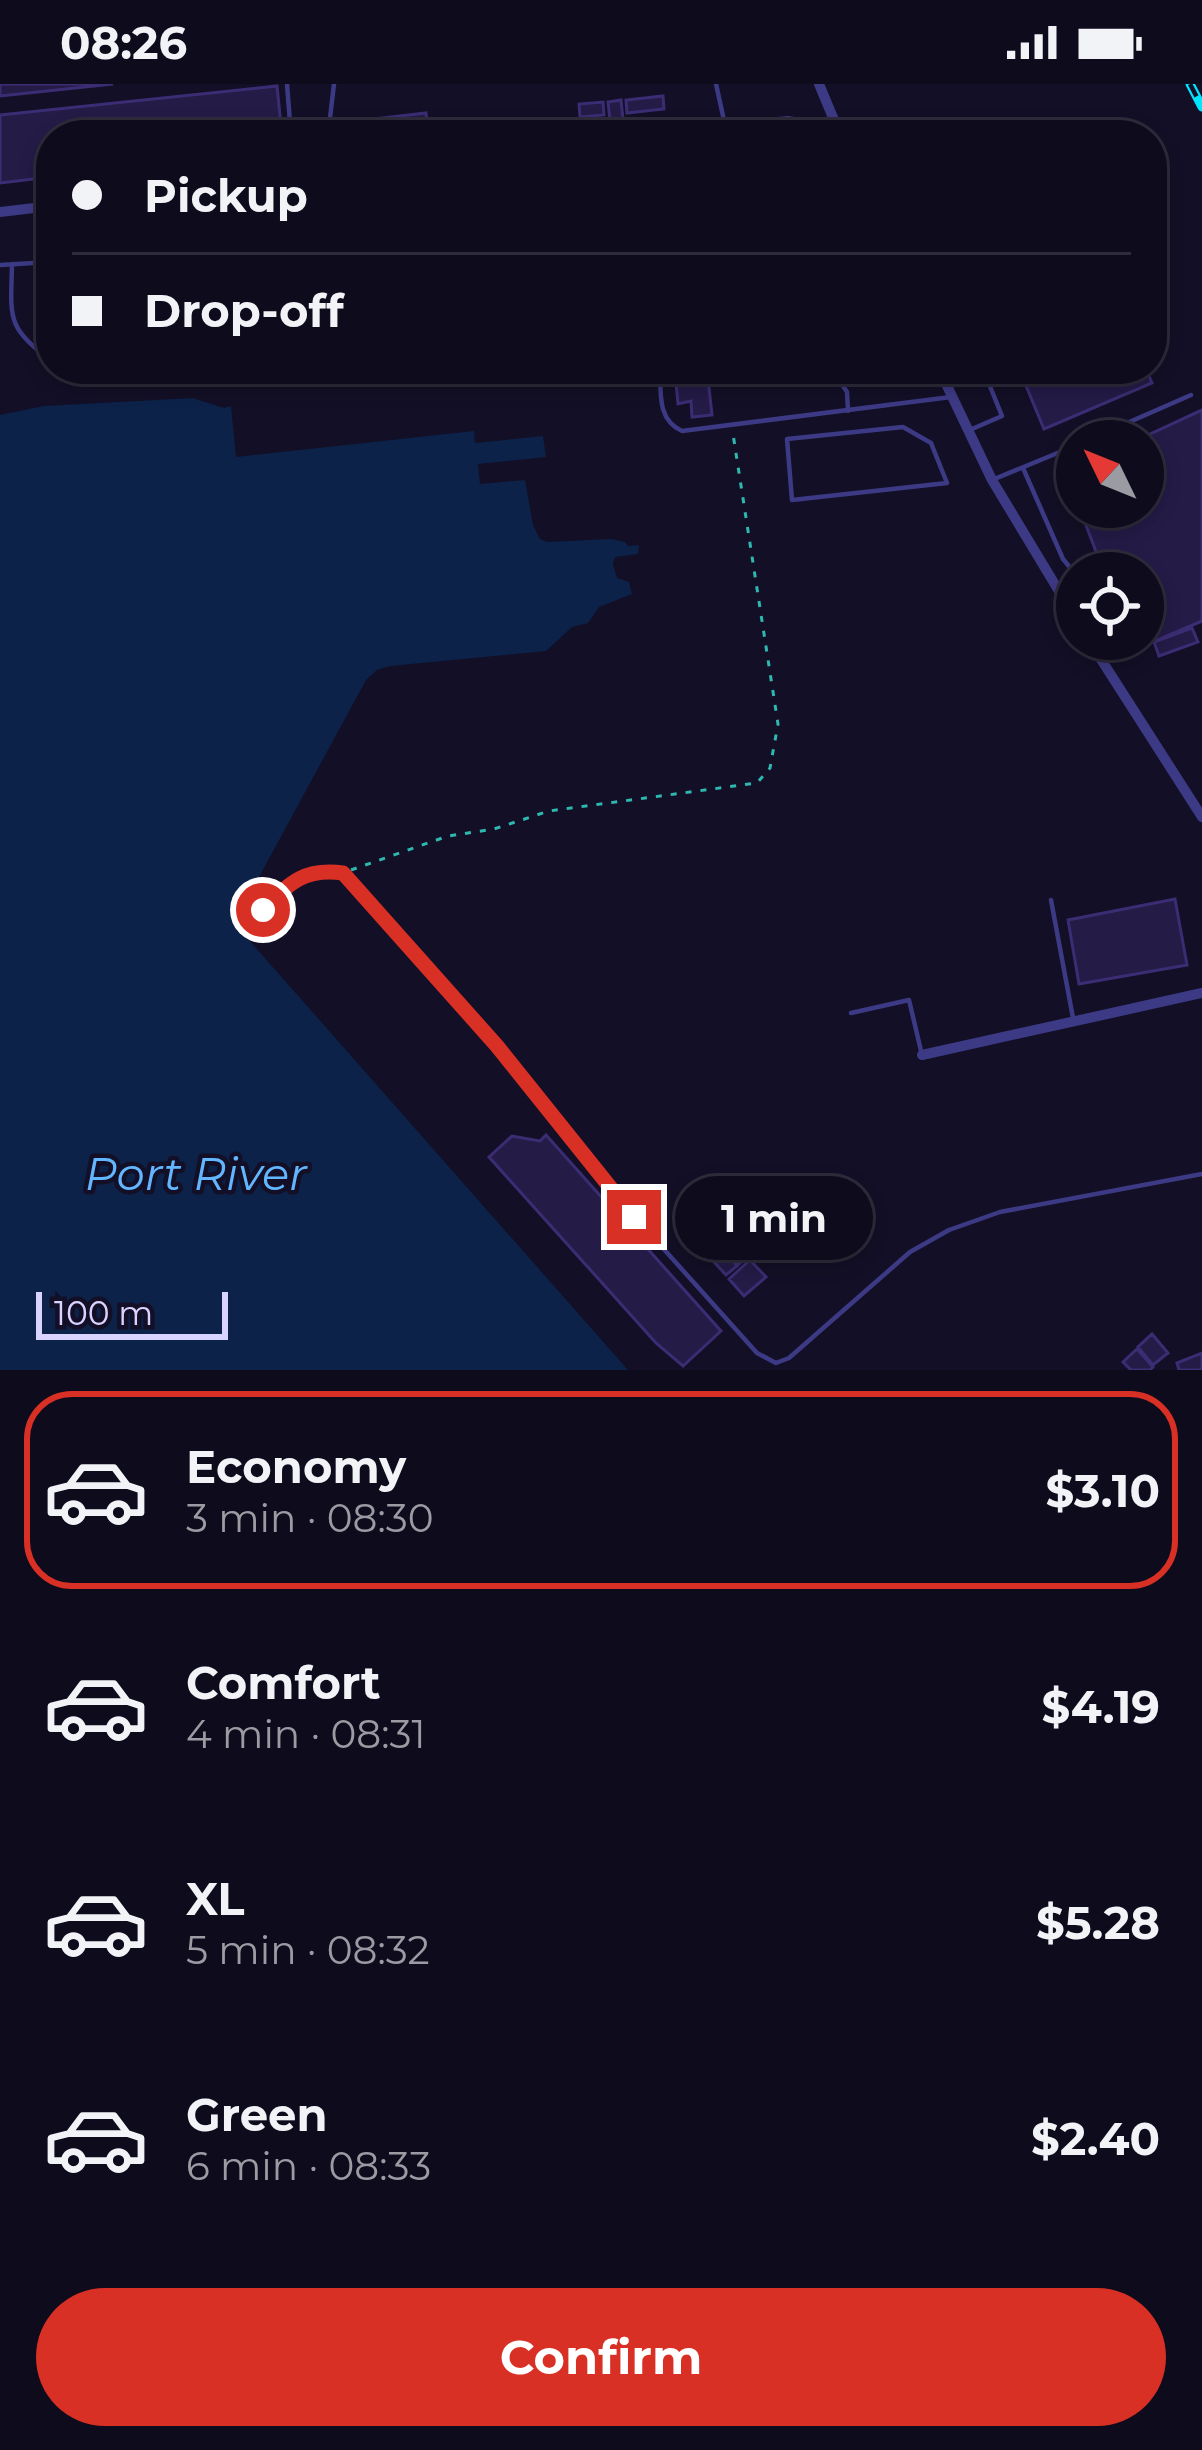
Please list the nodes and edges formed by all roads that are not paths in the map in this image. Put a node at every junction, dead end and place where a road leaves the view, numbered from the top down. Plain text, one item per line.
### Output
1 (287, 84) edge
2 (716, 84) edge
3 (819, 84) edge
4 (332, 85) edge
5 (290, 120) edge
6 (329, 120) edge
7 (723, 120) edge
8 (834, 120) edge
9 (36, 208) edge
10 (0, 212) edge
11 (36, 263) edge
12 (12, 264) junction
13 (0, 265) edge
14 (36, 346) edge
15 (661, 384) edge
16 (842, 384) edge
17 (945, 384) edge
18 (989, 384) edge
19 (1191, 395) dead end
20 (951, 397) junction
21 (848, 411) junction
22 (1133, 420) edge
23 (966, 431) junction
24 (853, 432) joint
25 (1056, 454) edge
26 (1023, 468) junction
27 (992, 480) junction
28 (1060, 552) edge
29 (1056, 589) edge
30 (1101, 660) edge
31 (1202, 817) edge
32 (1052, 900) dead end
33 (263, 910) dead end
34 (1202, 993) edge
35 (851, 1013) dead end
36 (1074, 1021) junction
37 (922, 1055) joint
38 (1202, 1174) edge

1 - 5 lane
2 - 7 lane
3 - 8 street
4 - 6 lane
9 - 10 street
11 - 12 lane
12 - 13 lane
12 - 14 lane
15 - 21 lane
16 - 21 lane
17 - 20 street
18 - 23 lane
19 - 22 lane
20 - 21 lane
20 - 23 street
23 - 27 street
24 - 24 lane
25 - 26 lane
26 - 27 lane
26 - 28 lane
27 - 29 street
30 - 31 street
32 - 36 lane
33 - 38 lane
34 - 36 street
35 - 37 lane
36 - 37 street

